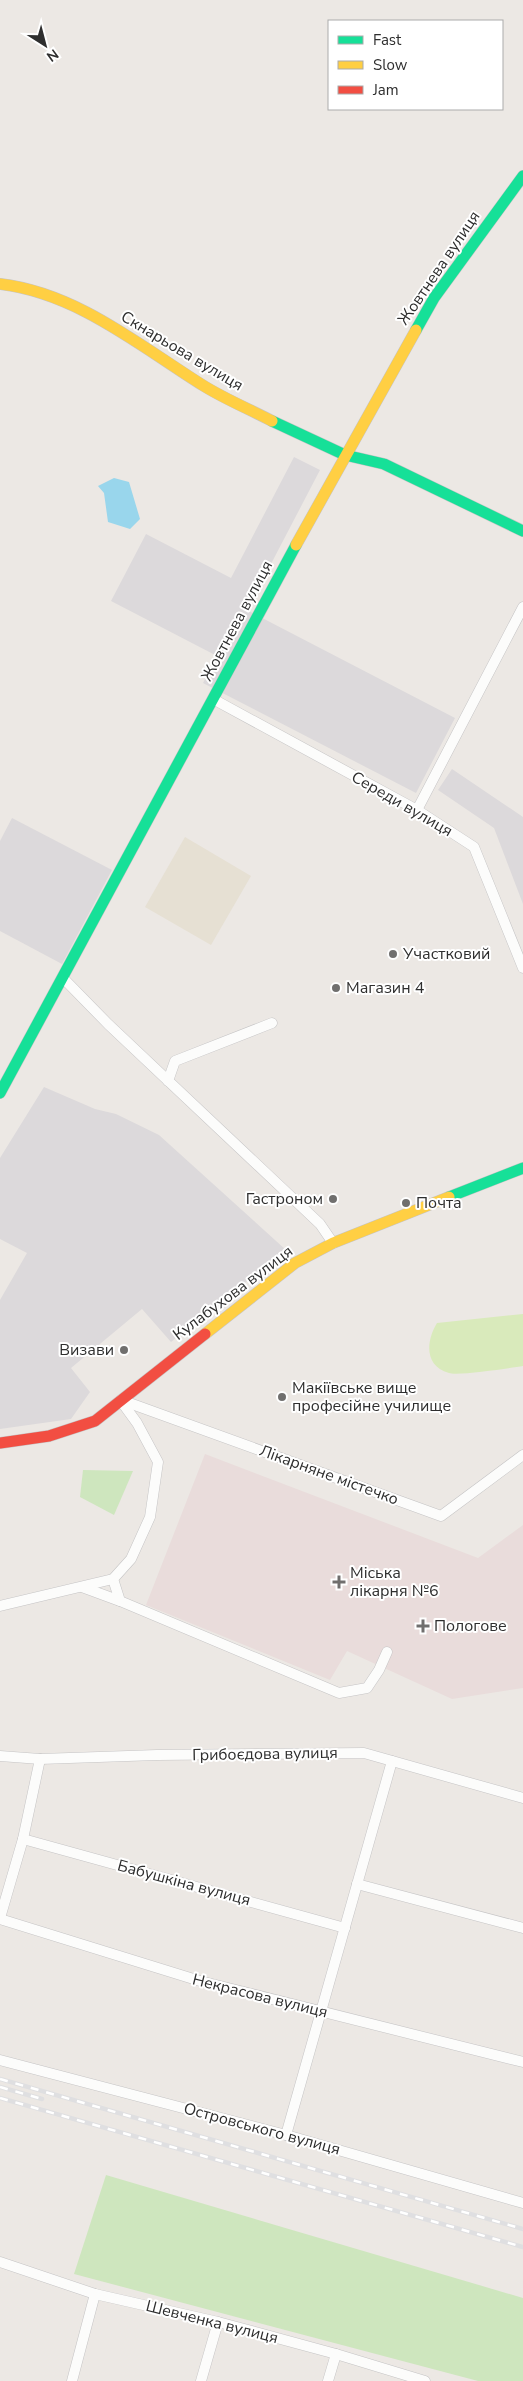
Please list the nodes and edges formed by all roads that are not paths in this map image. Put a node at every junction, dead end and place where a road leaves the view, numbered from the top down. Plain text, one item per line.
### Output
1 (523, 176) edge
2 (0, 284) edge
3 (345, 455) junction
4 (523, 531) edge
5 (523, 607) edge
6 (213, 699) junction
7 (418, 810) junction
8 (523, 968) edge
9 (63, 978) junction
10 (272, 1023) dead end
11 (168, 1081) junction
12 (0, 1093) edge
13 (523, 1168) edge
14 (333, 1243) junction
15 (120, 1400) junction
16 (0, 1443) edge
17 (523, 1455) edge
18 (113, 1578) junction
19 (81, 1586) junction
20 (120, 1600) junction
21 (0, 1606) edge
22 (387, 1652) dead end
23 (0, 1756) edge
24 (40, 1759) junction
25 (392, 1761) junction
26 (523, 1798) edge
27 (23, 1839) junction
28 (357, 1884) junction
29 (0, 1918) edge
30 (345, 1928) junction
31 (523, 1928) edge
32 (322, 2012) junction
33 (0, 2060) edge
34 (523, 2062) edge
35 (286, 2134) junction
36 (523, 2203) edge
37 (0, 2262) edge
38 (95, 2294) junction
39 (218, 2322) junction
40 (336, 2354) junction
41 (72, 2381) edge
42 (201, 2381) edge
43 (328, 2381) edge
44 (425, 2381) edge

1 - 3 street, Жовтнева вулиця
2 - 3 street, Скнарьова вулиця
3 - 4 street, Скнарьова вулиця
3 - 6 street, Жовтнева вулиця
5 - 7 street
6 - 7 street, Середи вулиця
6 - 9 street, Жовтнева вулиця
7 - 8 street, Середи вулиця
9 - 11 street
9 - 12 street, Жовтнева вулиця
10 - 11 street
11 - 14 street
13 - 14 street, Кулабухова вулиця
14 - 15 street, Кулабухова вулиця
15 - 16 street, Кулабухова вулиця
15 - 17 street, Лікарняне містечко
15 - 18 street
18 - 19 street
18 - 20 street
19 - 20 street
19 - 21 street
20 - 22 street
23 - 24 street, Грибоєдова вулиця
24 - 25 street, Грибоєдова вулиця
24 - 27 street
25 - 26 street, Грибоєдова вулиця
25 - 28 street
27 - 29 street
27 - 30 street, Бабушкіна вулиця
28 - 30 street
28 - 31 street
29 - 32 street, Некрасова вулиця
30 - 32 street
32 - 34 street, Некрасова вулиця
32 - 35 street
33 - 35 street, Островського вулиця
35 - 36 street, Островського вулиця
37 - 38 street, Шевченка вулиця
38 - 39 street, Шевченка вулиця
38 - 41 street
39 - 40 street, Шевченка вулиця
39 - 42 street
40 - 43 street
40 - 44 street, Шевченка вулиця

